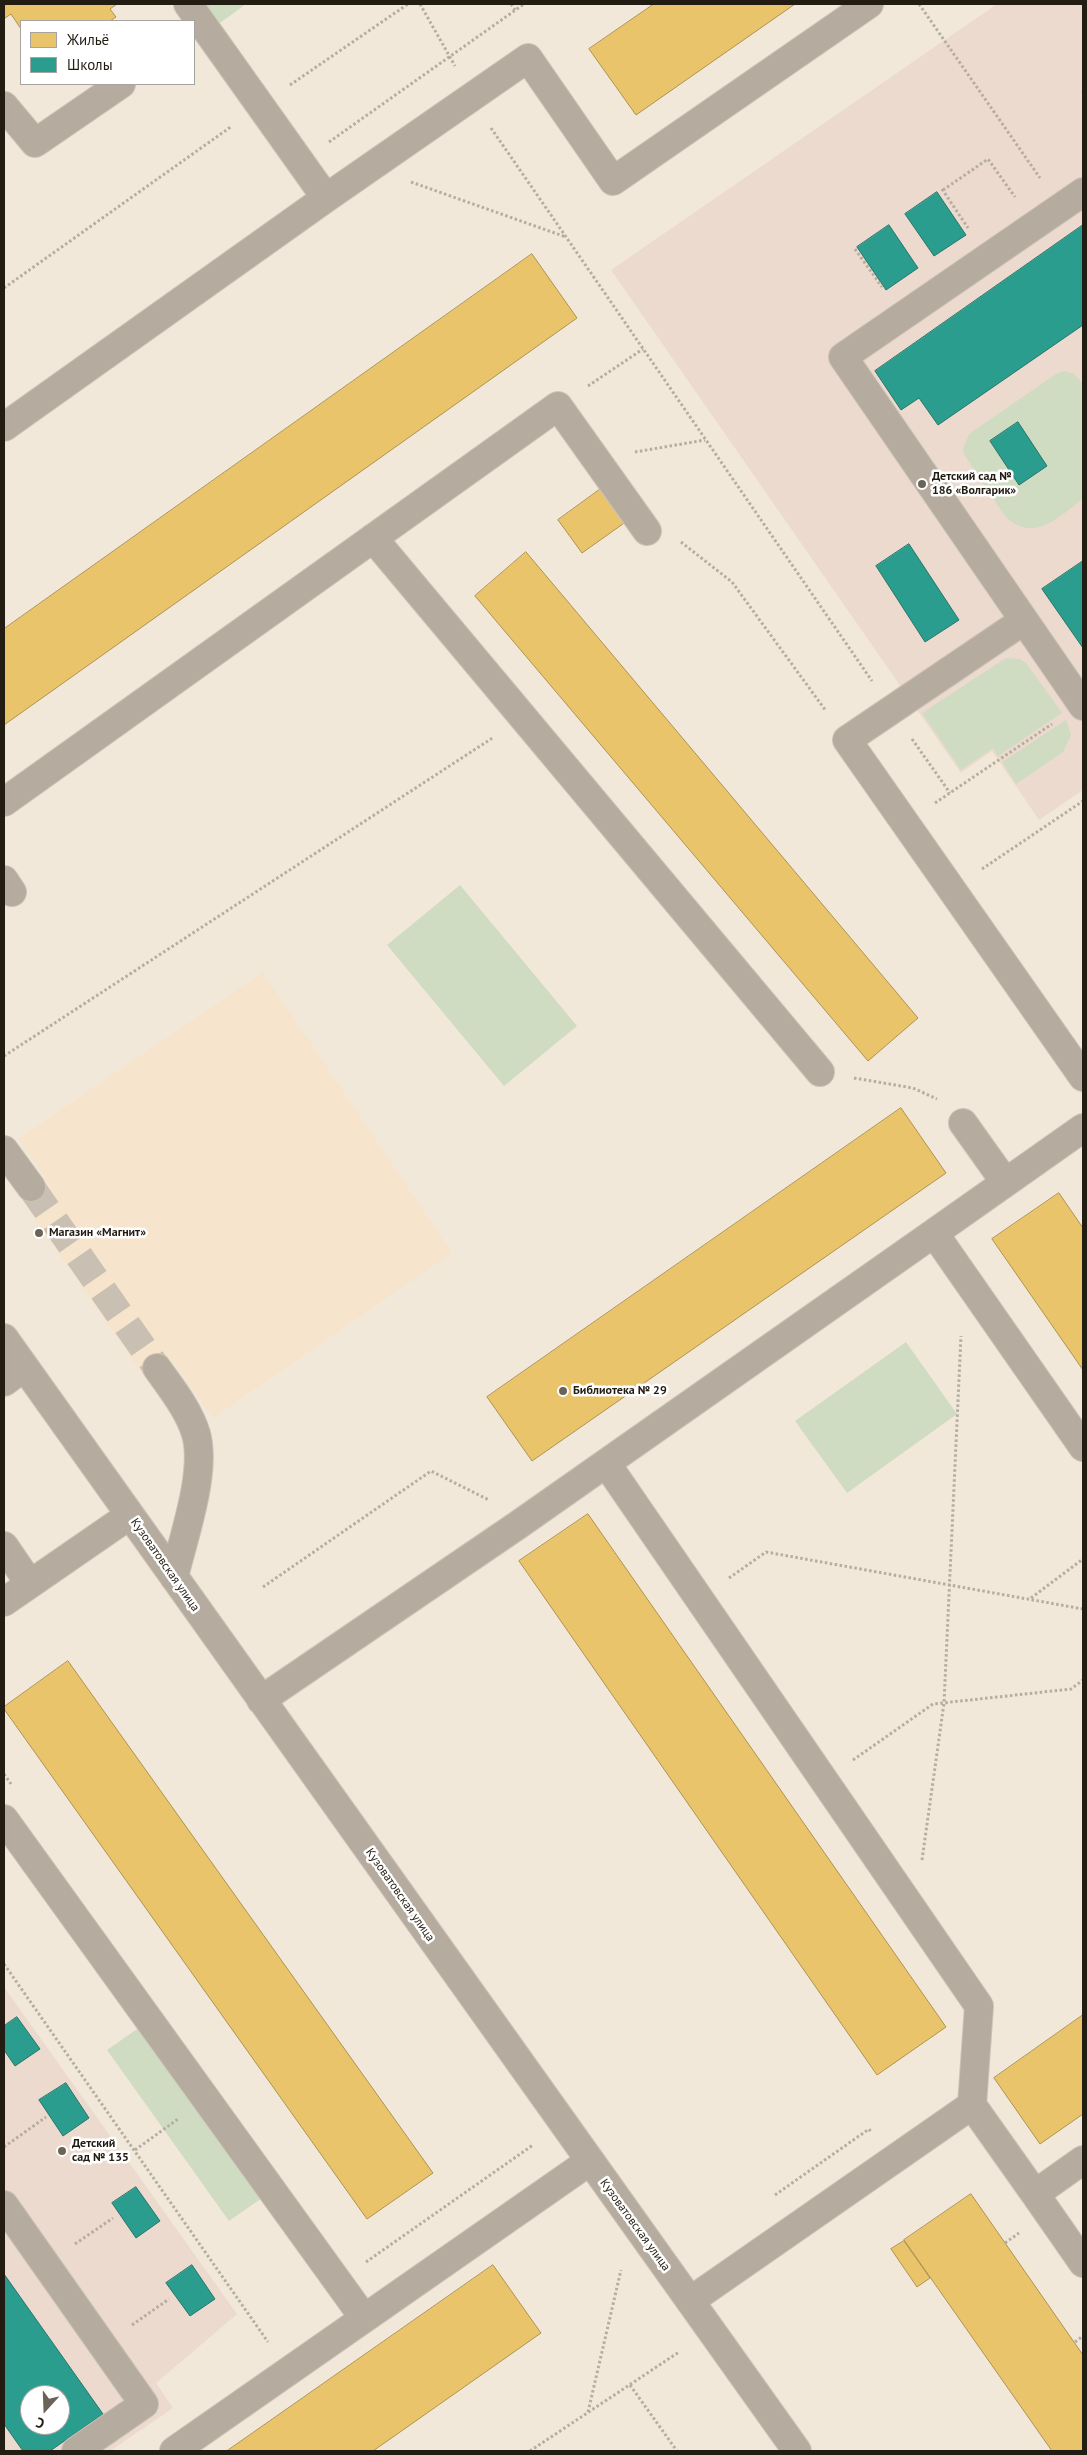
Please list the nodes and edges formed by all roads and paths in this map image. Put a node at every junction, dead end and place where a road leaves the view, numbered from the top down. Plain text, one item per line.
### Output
1 (188, 4) edge
2 (408, 4) edge
3 (420, 4) edge
4 (511, 4) edge
5 (524, 4) edge
6 (869, 4) edge
7 (919, 4) edge
8 (515, 10) junction
9 (195, 20) edge
10 (199, 30) edge
11 (449, 56) junction
12 (120, 85) edge
13 (473, 98) junction
14 (4, 106) edge
15 (260, 106) junction
16 (300, 162) junction
17 (371, 168) junction
18 (1083, 192) edge
19 (326, 198) junction
20 (1008, 204) dead end
21 (1060, 208) junction
22 (566, 237) junction
23 (855, 248) dead end
24 (989, 257) junction
25 (4, 288) edge
26 (902, 317) junction
27 (644, 349) junction
28 (558, 406) junction
29 (4, 427) edge
30 (706, 440) junction
31 (595, 458) junction
32 (647, 531) joint
33 (373, 538) junction
34 (1023, 621) junction
35 (1082, 705) edge
36 (892, 709) junction
37 (524, 718) junction
38 (847, 740) junction
39 (950, 793) junction
40 (1083, 801) edge
41 (4, 802) edge
42 (906, 823) junction
43 (952, 890) junction
44 (4, 1056) edge
45 (820, 1072) joint
46 (1083, 1077) edge
47 (964, 1123) joint
48 (1083, 1128) edge
49 (4, 1150) edge
50 (1006, 1182) junction
51 (31, 1187) tunnel mouth
52 (934, 1233) junction
53 (964, 1276) junction
54 (4, 1338) edge
55 (157, 1368) tunnel mouth
56 (14, 1374) edge
57 (1083, 1447) edge
58 (606, 1463) junction
59 (492, 1502) dead end
60 (130, 1515) junction
61 (4, 1546) edge
62 (1083, 1559) edge
63 (174, 1577) junction
64 (30, 1584) junction
65 (949, 1585) junction
66 (263, 1587) dead end
67 (700, 1598) junction
68 (1030, 1599) junction
69 (4, 1602) edge
70 (1083, 1609) edge
71 (1083, 1680) edge
72 (261, 1700) junction
73 (944, 1703) junction
74 (824, 1780) junction
75 (4, 1819) edge
76 (915, 1913) junction
77 (4, 1966) edge
78 (207, 2099) junction
79 (972, 2105) junction
80 (46, 2117) dead end
81 (533, 2145) dead end
82 (4, 2147) edge
83 (135, 2150) junction
84 (1083, 2160) edge
85 (590, 2161) junction
86 (1035, 2194) junction
87 (4, 2205) edge
88 (113, 2218) dead end
89 (366, 2263) dead end
90 (1083, 2263) edge
91 (45, 2264) junction
92 (621, 2270) dead end
93 (169, 2299) dead end
94 (690, 2301) junction
95 (364, 2318) junction
96 (1083, 2336) edge
97 (1075, 2342) dead end
98 (102, 2346) junction
99 (679, 2352) dead end
100 (289, 2371) junction
101 (630, 2384) junction
102 (588, 2413) junction
103 (76, 2451) edge
104 (174, 2451) edge
105 (530, 2451) edge
106 (677, 2451) edge
107 (797, 2451) edge

1 - 9 street
2 - 15 path
3 - 11 path
4 - 8 path
5 - 8 path
6 - 13 street
7 - 21 path
8 - 11 path
10 - 15 street
11 - 13 path
11 - 16 path
12 - 14 street
13 - 17 street
13 - 22 path
15 - 16 street
15 - 25 path
16 - 19 street
17 - 19 street
17 - 22 path
18 - 21 street
19 - 29 street
20 - 24 path
21 - 24 street
22 - 27 path
23 - 26 path
24 - 26 street
26 - 34 street
27 - 28 path
27 - 30 path
28 - 31 street
28 - 33 street
30 - 31 path
30 - 36 path
31 - 32 street
32 - 38 path
33 - 37 street
33 - 41 street
34 - 35 street
34 - 36 street
35 - 39 path
36 - 38 street
36 - 39 path
37 - 44 path
37 - 45 street
38 - 42 street
39 - 42 path
40 - 43 path
42 - 43 street
43 - 46 street
45 - 47 path
47 - 50 street
48 - 50 street
49 - 51 street
50 - 52 street
52 - 53 street
52 - 58 street
53 - 57 street
53 - 65 path
54 - 56 street, Кузоватовская улица
55 - 63 street
56 - 60 street, Кузоватовская улица
58 - 67 street
58 - 72 street
59 - 66 path
60 - 63 street, Кузоватовская улица
60 - 64 street
61 - 64 street
62 - 68 path
63 - 72 street, Кузоватовская улица
64 - 69 street
65 - 67 path
65 - 68 path
65 - 73 path
67 - 74 street
68 - 70 path
71 - 73 path
72 - 85 street, Кузоватовская улица
73 - 74 path
73 - 76 path
74 - 76 street
75 - 78 street
76 - 79 street
77 - 83 path
78 - 83 path
78 - 95 street
79 - 86 street
79 - 94 street
80 - 82 path
81 - 89 path
83 - 100 path
84 - 86 street
85 - 94 street, Кузоватовская улица
85 - 95 street
86 - 90 street
87 - 91 street
88 - 91 path
91 - 98 street
92 - 102 path
93 - 98 path
94 - 107 street, Кузоватовская улица
95 - 100 street
96 - 97 path
98 - 103 street
99 - 101 path
100 - 104 street
101 - 102 path
101 - 106 path
102 - 105 path

